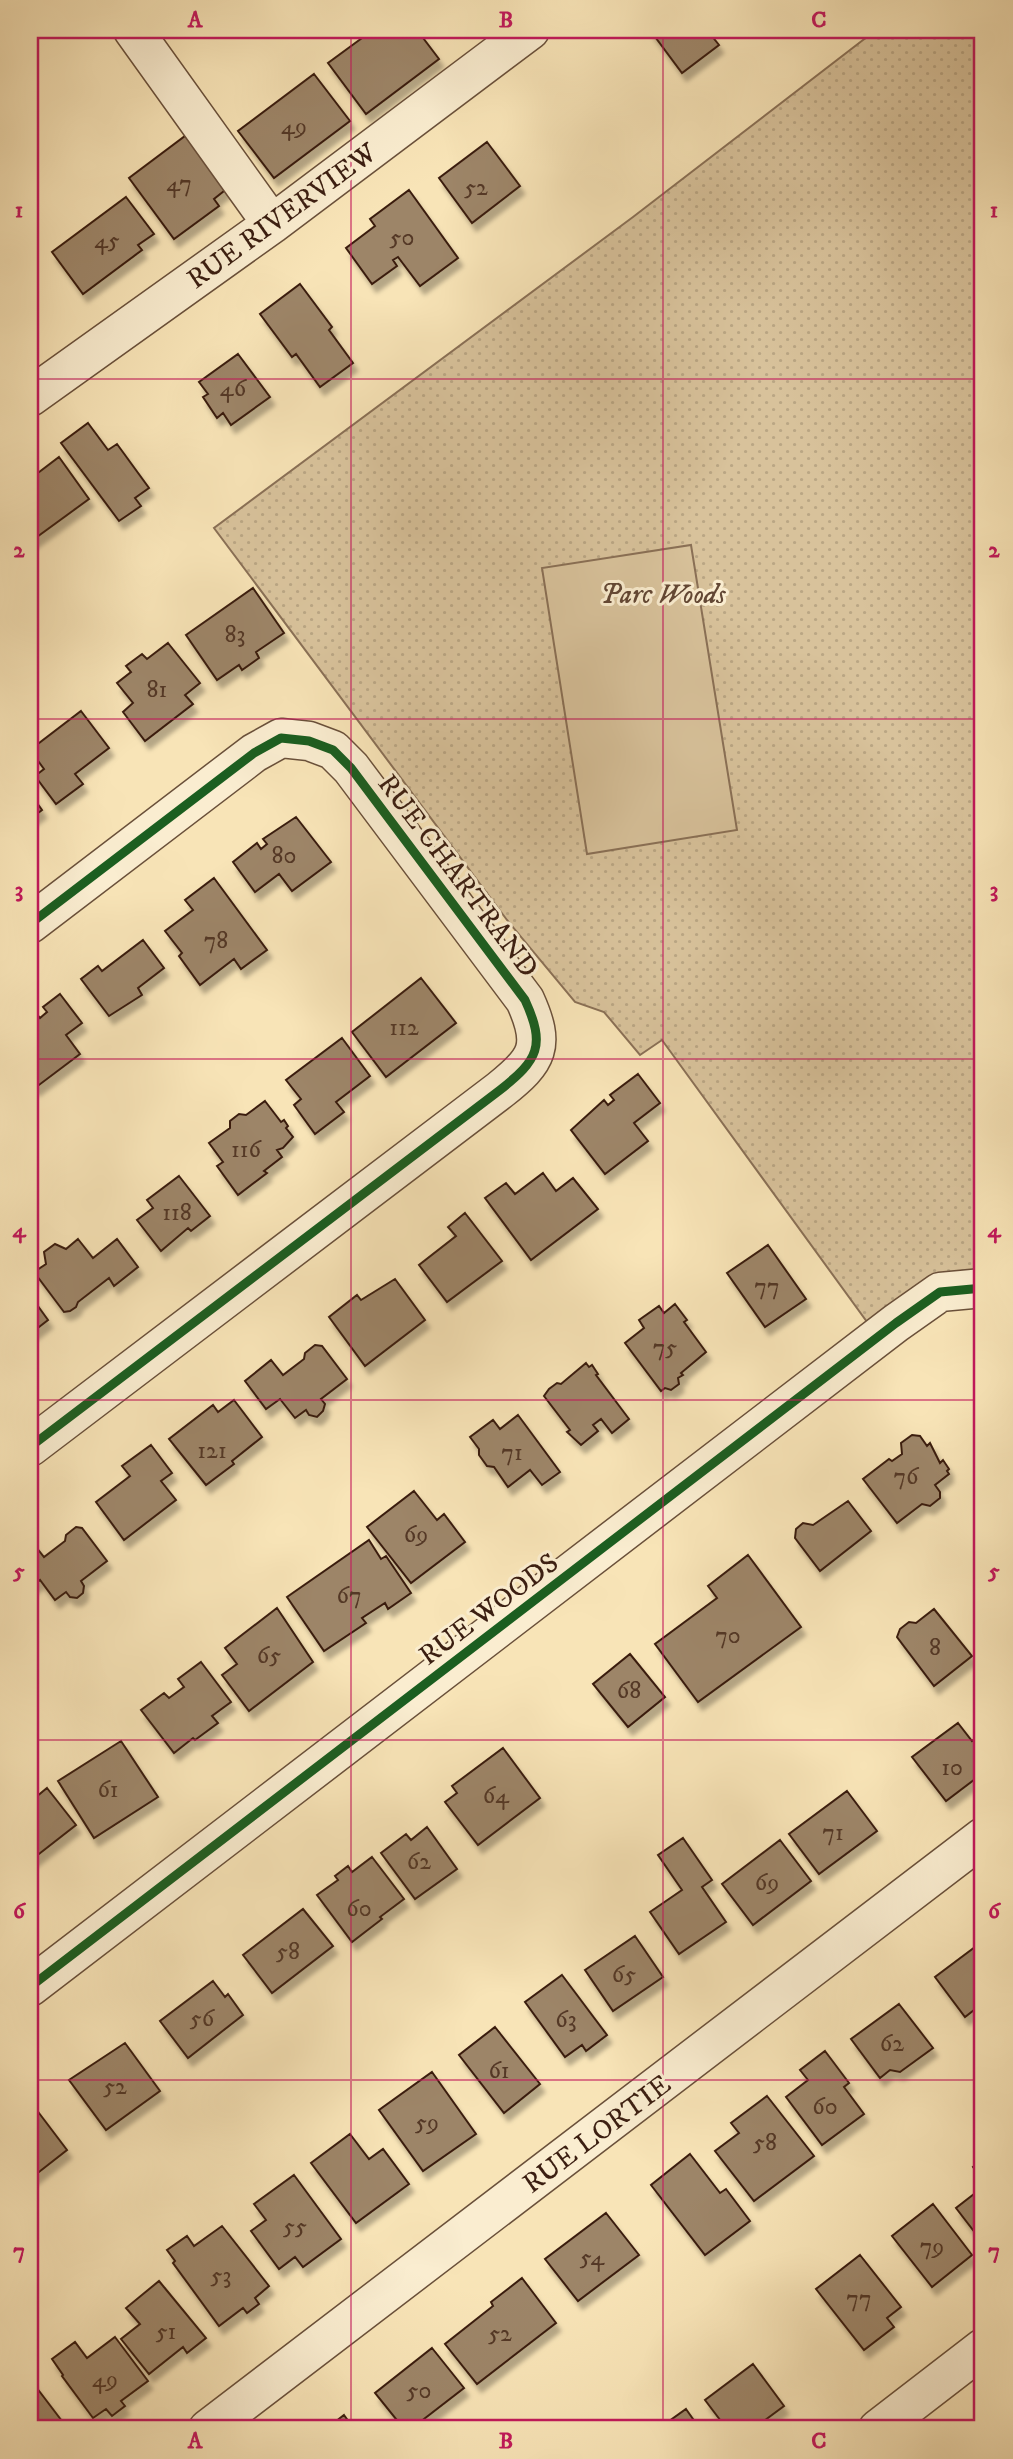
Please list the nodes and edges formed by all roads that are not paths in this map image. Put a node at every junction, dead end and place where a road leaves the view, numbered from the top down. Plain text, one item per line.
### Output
1 (133, 30) edge
2 (530, 30) edge
3 (272, 224) junction
4 (30, 397) edge
5 (30, 924) edge
6 (983, 1289) edge
7 (30, 1447) edge
8 (983, 1837) edge
9 (30, 1987) edge
10 (983, 2348) edge
11 (208, 2429) edge
12 (878, 2429) edge

1 - 3 street
2 - 3 street, RUE RIVERVIEW
3 - 4 street, RUE RIVERVIEW
5 - 7 street, RUE CHARTRAND
6 - 9 street, RUE WOODS
8 - 11 street, RUE LORTIE
10 - 12 street

